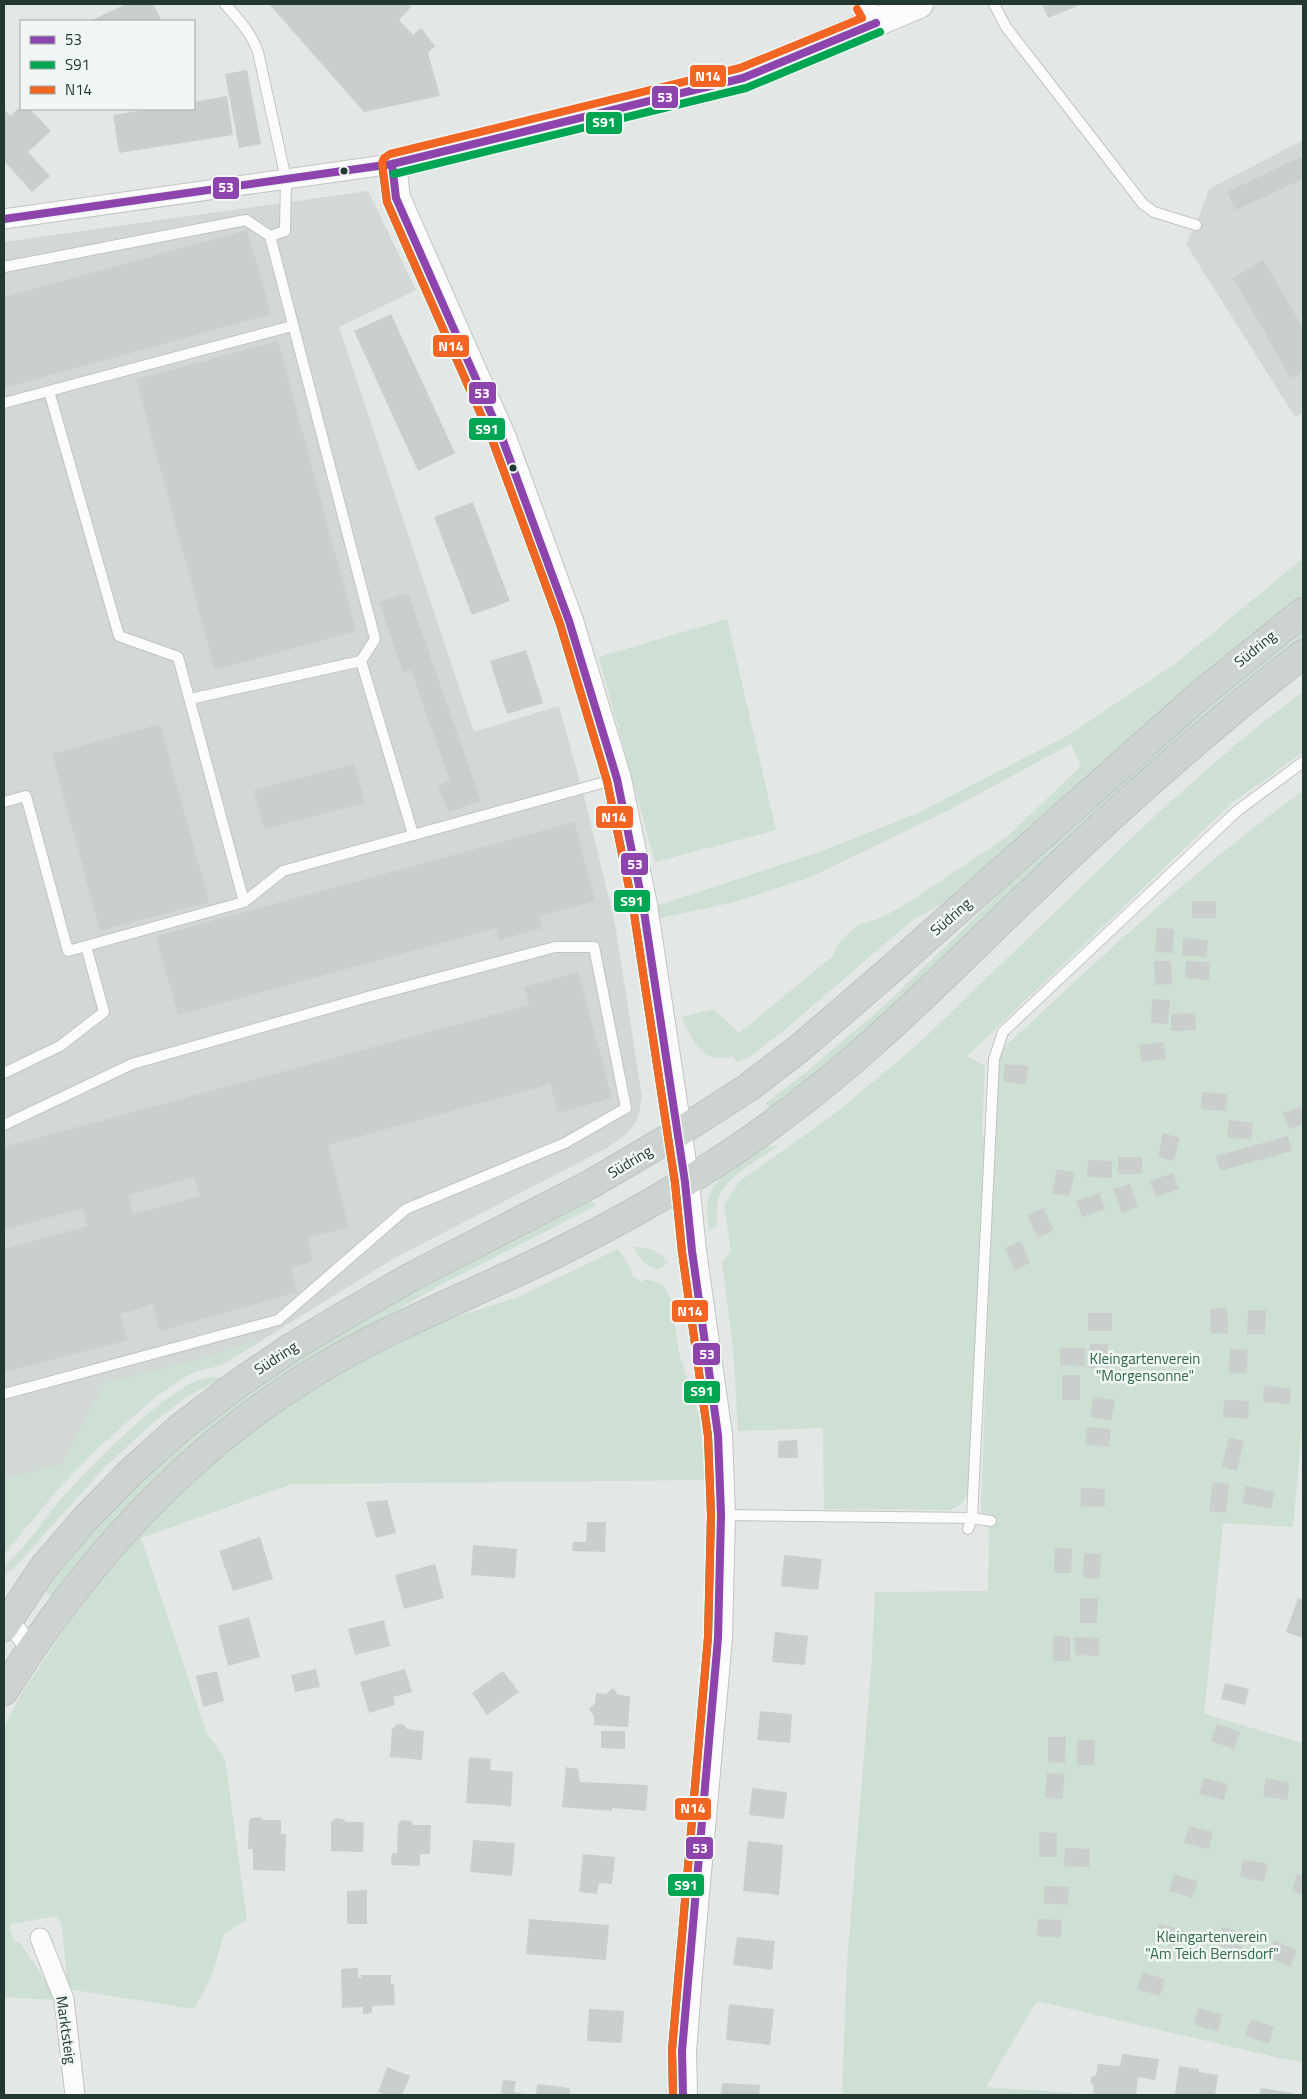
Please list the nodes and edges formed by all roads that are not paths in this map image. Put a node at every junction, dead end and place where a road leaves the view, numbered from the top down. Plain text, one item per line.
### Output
1 (225, 4) edge
2 (919, 4) edge
3 (994, 4) edge
4 (871, 14) edge
5 (392, 164) junction
6 (286, 179) junction
7 (4, 219) edge
8 (1196, 226) dead end
9 (270, 236) junction
10 (4, 267) edge
11 (292, 326) junction
12 (49, 391) junction
13 (4, 403) edge
14 (1303, 612) edge
15 (1303, 654) edge
16 (361, 661) junction
17 (190, 700) junction
18 (1303, 762) edge
19 (617, 779) junction
20 (4, 802) edge
21 (413, 834) junction
22 (244, 902) junction
23 (86, 946) junction
24 (4, 1074) edge
25 (4, 1125) edge
26 (676, 1134) junction
27 (685, 1182) junction
28 (4, 1394) edge
29 (721, 1516) junction
30 (972, 1518) junction
31 (991, 1522) dead end
32 (968, 1529) dead end
33 (5, 1620) edge
34 (30, 1649) junction
35 (4, 1691) edge
36 (40, 1938) dead end
37 (75, 2095) edge
38 (683, 2095) edge

1 - 6 lane
2 - 4 street
3 - 8 lane
4 - 5 street
5 - 6 street
5 - 19 street
6 - 7 street
6 - 9 lane
9 - 10 lane
9 - 11 lane
11 - 12 lane
11 - 16 lane
12 - 13 lane
12 - 17 lane
14 - 26 main road, Südring
15 - 27 main road
16 - 17 lane
16 - 21 lane
17 - 22 lane
18 - 30 lane
19 - 21 lane
19 - 26 street
20 - 23 lane
21 - 22 lane
22 - 23 lane
23 - 24 lane
25 - 28 lane
26 - 27 street
26 - 33 main road, Südring
27 - 29 street
27 - 34 main road
29 - 30 lane
29 - 38 street
30 - 31 lane
30 - 32 lane
33 - 34 street, Südring
34 - 35 main road
36 - 37 street, Marktsteig

